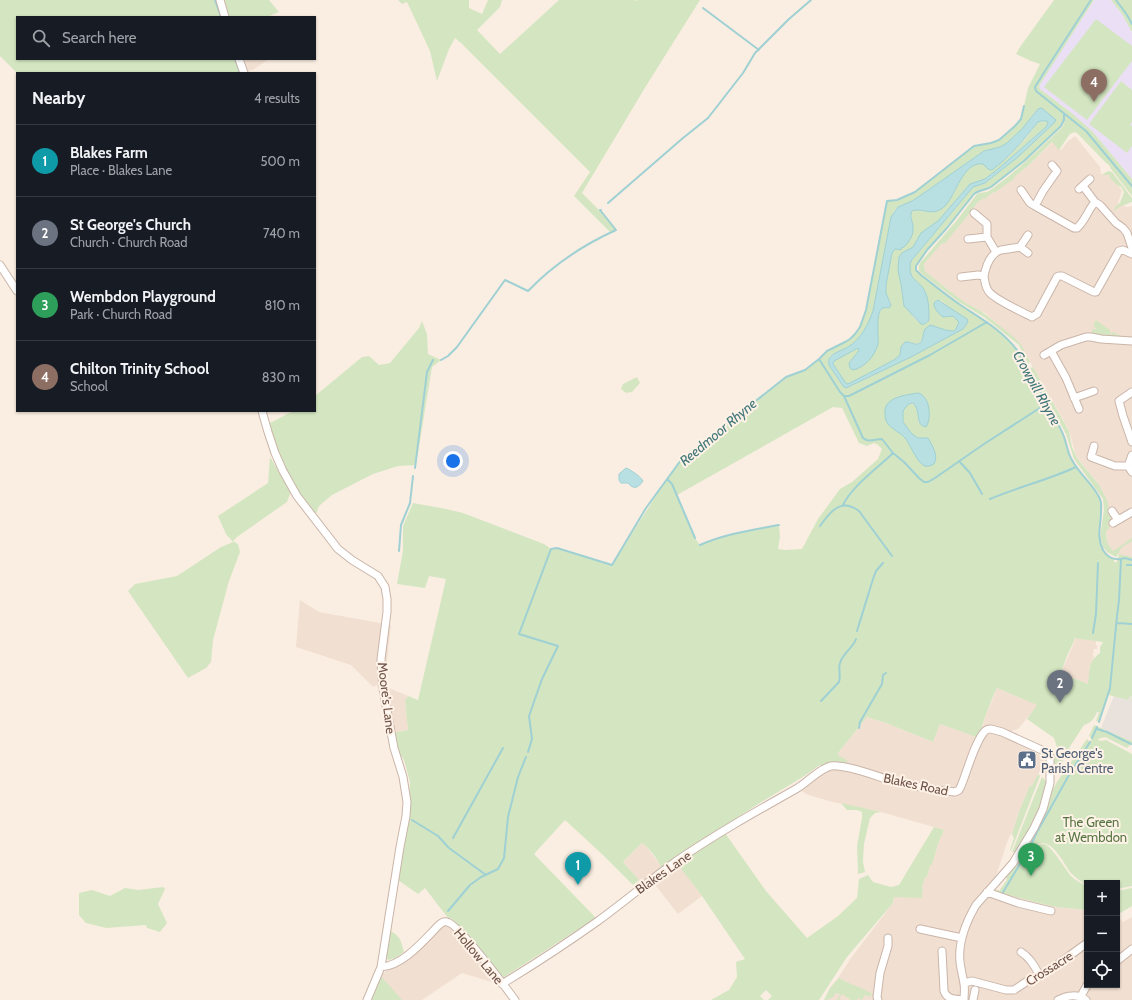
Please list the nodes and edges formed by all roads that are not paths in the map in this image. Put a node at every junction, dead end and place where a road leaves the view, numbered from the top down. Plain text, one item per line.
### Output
1 (220, 0) edge
2 (225, 16) edge
3 (239, 60) edge
4 (244, 72) edge
5 (1052, 165) dead end
6 (1090, 180) dead end
7 (1021, 190) dead end
8 (1095, 202) junction
9 (1035, 206) junction
10 (974, 213) dead end
11 (1028, 235) dead end
12 (987, 237) junction
13 (968, 239) dead end
14 (1129, 240) junction
15 (1020, 246) junction
16 (1132, 248) edge
17 (1119, 251) junction
18 (996, 252) junction
19 (1028, 253) dead end
20 (1132, 254) edge
21 (0, 265) edge
22 (984, 276) junction
23 (961, 277) dead end
24 (16, 289) edge
25 (1132, 341) edge
26 (1094, 391) dead end
27 (1132, 392) edge
28 (1074, 398) junction
29 (1079, 409) dead end
30 (262, 412) edge
31 (1132, 442) edge
32 (1094, 446) dead end
33 (1132, 455) edge
34 (1130, 469) edge
35 (1112, 511) dead end
36 (1132, 512) edge
37 (828, 767) joint
38 (987, 892) junction
39 (1051, 911) dead end
40 (920, 929) dead end
41 (888, 938) dead end
42 (962, 938) junction
43 (1084, 945) edge
44 (1132, 949) edge
45 (942, 951) dead end
46 (1027, 953) dead end
47 (1120, 959) edge
48 (381, 967) junction
49 (1039, 975) junction
50 (964, 983) junction
51 (502, 984) junction
52 (1086, 988) edge
53 (975, 990) dead end
54 (1084, 998) edge
55 (367, 1000) edge
56 (515, 1000) edge
57 (878, 1000) edge
58 (964, 1000) edge
59 (973, 1000) edge
60 (1058, 1000) edge

1 - 2 street
3 - 4 street
5 - 9 street
6 - 8 street
7 - 9 street
8 - 9 street
8 - 14 street
10 - 12 street
11 - 15 street
12 - 13 street
12 - 18 street
14 - 16 street
14 - 17 street
15 - 18 street
15 - 19 street
17 - 20 street
17 - 22 street
18 - 22 street
21 - 24 street
22 - 23 street
25 - 28 street
26 - 28 street
27 - 31 street
28 - 29 street
30 - 48 street, Moore's Lane
32 - 34 street
33 - 34 street
35 - 36 street
37 - 38 street, Blakes Road
37 - 51 street, Blakes Lane
38 - 39 street
38 - 42 street
40 - 42 street
41 - 57 street
42 - 50 street
43 - 49 street, Crossacre
44 - 47 street
45 - 58 street
46 - 49 street
48 - 51 street, Hollow Lane
48 - 55 street, Moore's Lane
49 - 50 street, Crossacre
50 - 58 street
51 - 56 street, Hollow Lane
52 - 54 street
53 - 59 street
54 - 60 street

